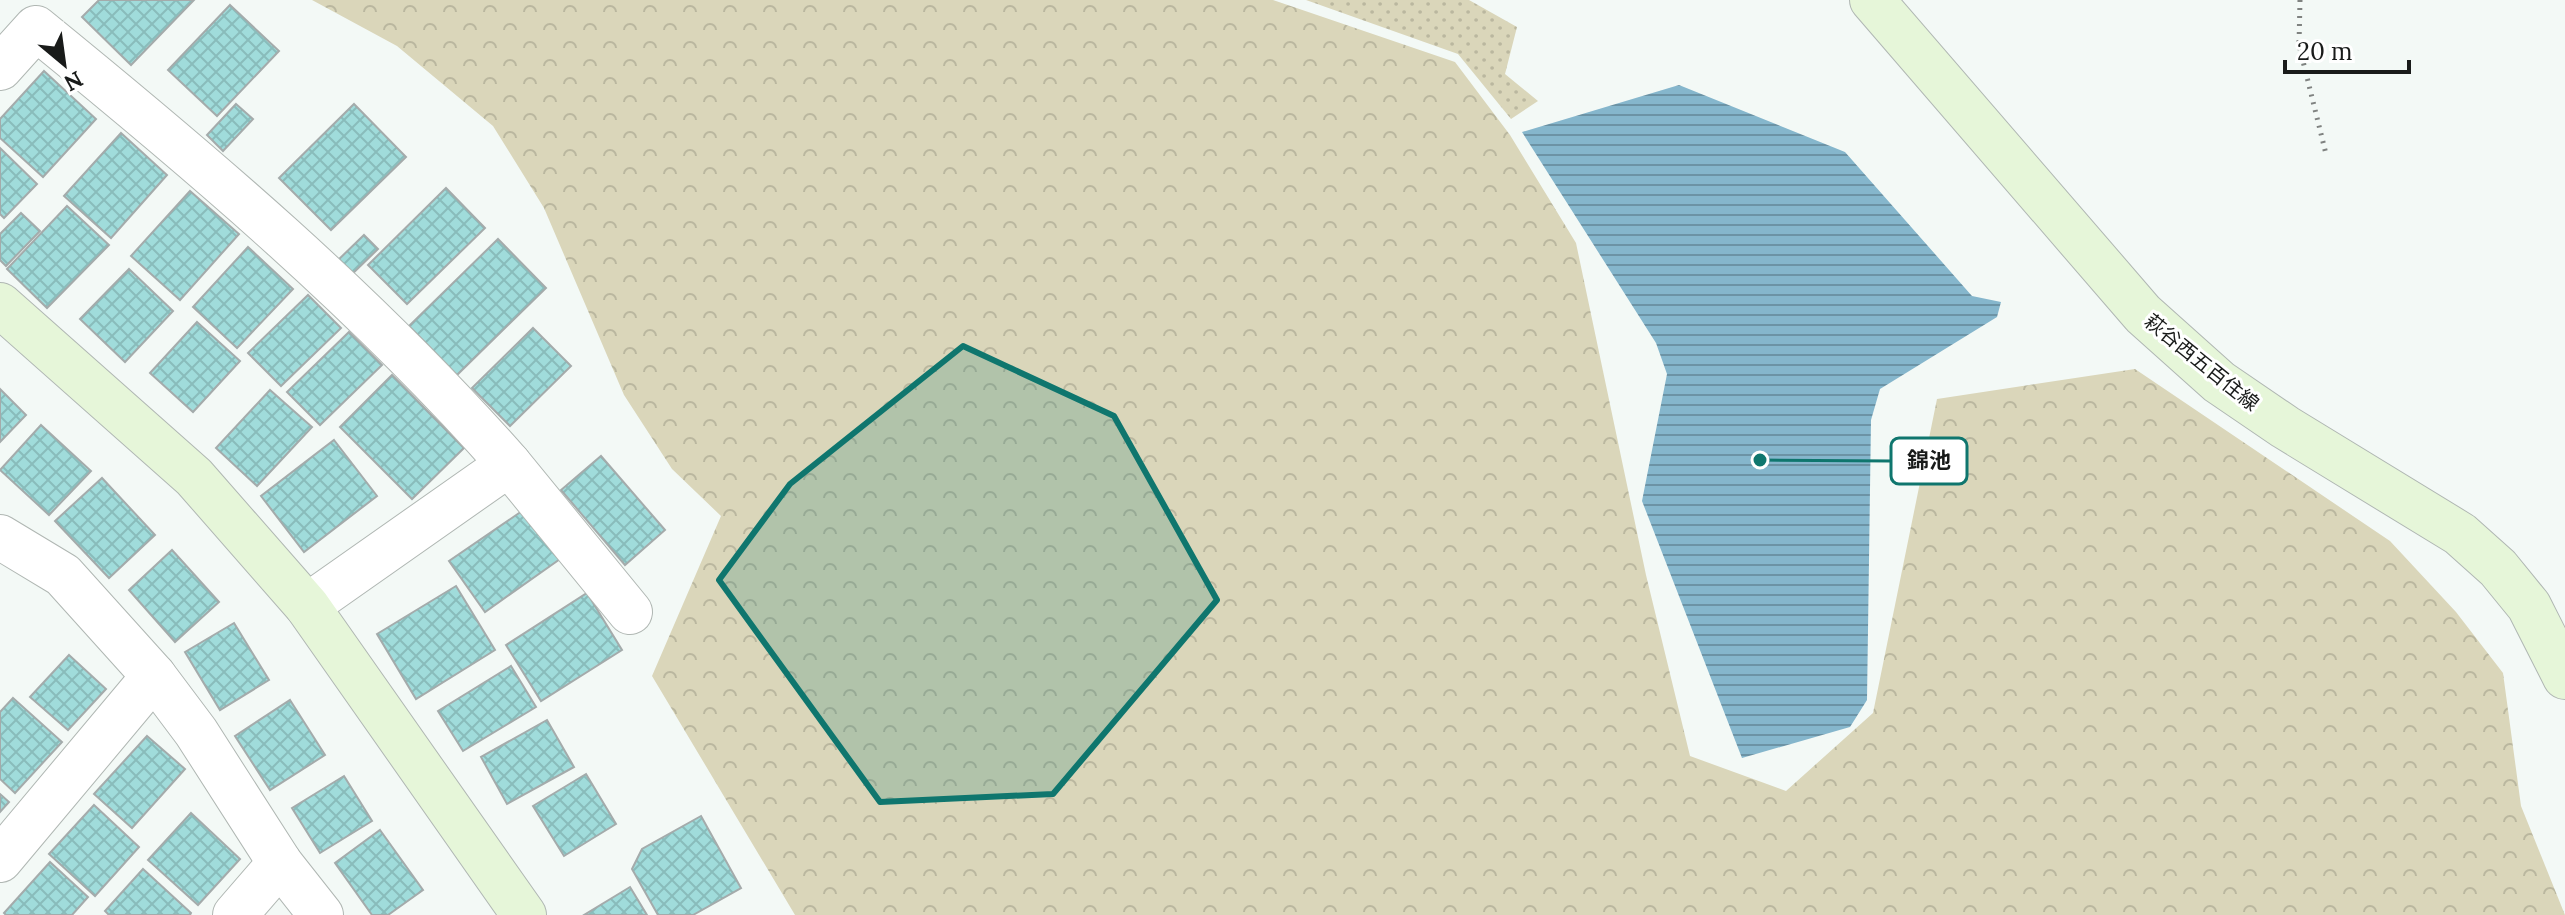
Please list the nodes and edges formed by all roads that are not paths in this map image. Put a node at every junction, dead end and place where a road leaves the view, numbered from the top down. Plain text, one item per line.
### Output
1 (1872, 0) edge
2 (0, 68) edge
3 (0, 305) edge
4 (509, 464) junction
5 (0, 537) edge
6 (307, 606) junction
7 (630, 612) dead end
8 (154, 676) junction
9 (2565, 677) edge
10 (0, 860) edge
11 (280, 863) junction
12 (235, 915) edge
13 (321, 915) edge
14 (524, 915) edge

1 - 9 main road, 萩谷西五百住線
2 - 4 street
3 - 6 main road
4 - 6 street
4 - 7 street
5 - 8 street
6 - 14 main road
8 - 10 street
8 - 11 street
11 - 12 street
11 - 13 street

